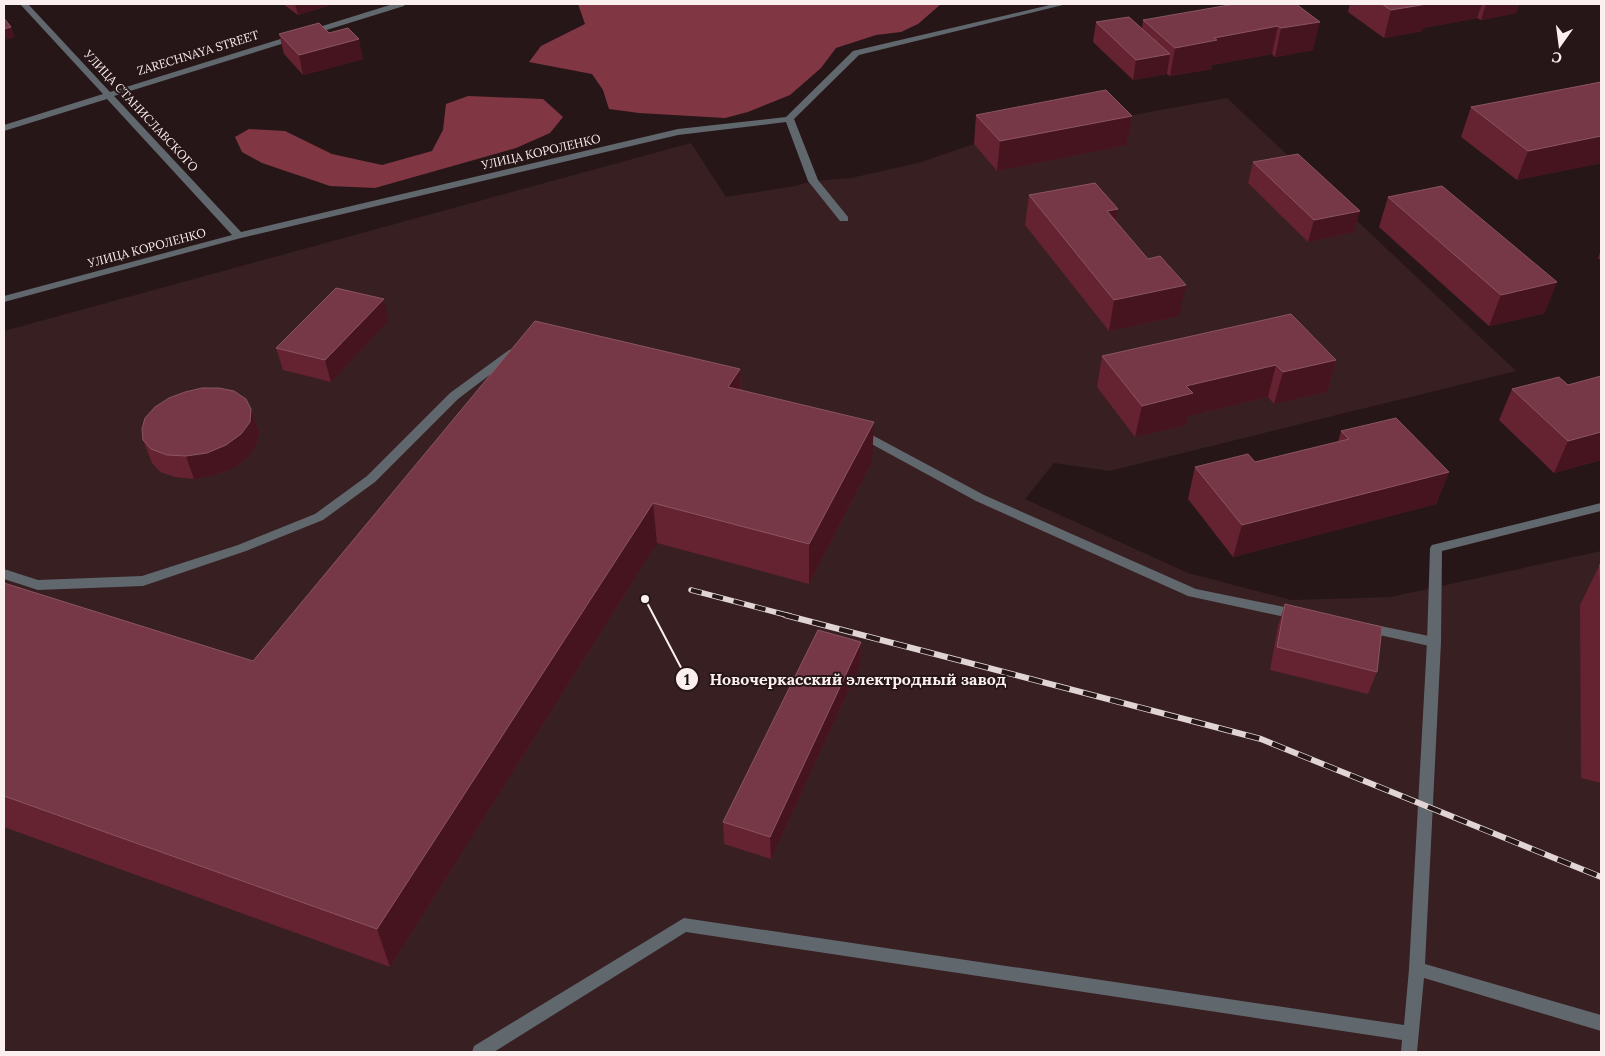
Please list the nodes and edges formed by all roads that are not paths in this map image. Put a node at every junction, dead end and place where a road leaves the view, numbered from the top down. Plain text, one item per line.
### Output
1 (24, 4) edge
2 (401, 4) edge
3 (1063, 4) edge
4 (109, 94) junction
5 (789, 120) junction
6 (4, 128) edge
7 (844, 219) dead end
8 (239, 236) junction
9 (4, 299) edge
10 (530, 350) edge
11 (844, 424) edge
12 (1601, 507) edge
13 (4, 574) edge
14 (1309, 616) edge
15 (1357, 626) edge
16 (1434, 642) junction
17 (1417, 969) junction
18 (1601, 1023) edge
19 (1411, 1034) junction
20 (480, 1052) edge
21 (1409, 1052) edge

1 - 4 street, УЛИЦА СТАНИСЛАВСКОГО
2 - 4 street, ZARECHNAYA STREET
3 - 5 street
4 - 6 street, ZARECHNAYA STREET
4 - 8 street, УЛИЦА СТАНИСЛАВСКОГО
5 - 7 street
5 - 8 street, УЛИЦА КОРОЛЕНКО
8 - 9 street, УЛИЦА КОРОЛЕНКО
10 - 13 street
11 - 14 street
12 - 16 street
15 - 16 street
16 - 17 street
17 - 18 street
17 - 19 street
19 - 20 street
19 - 21 street

